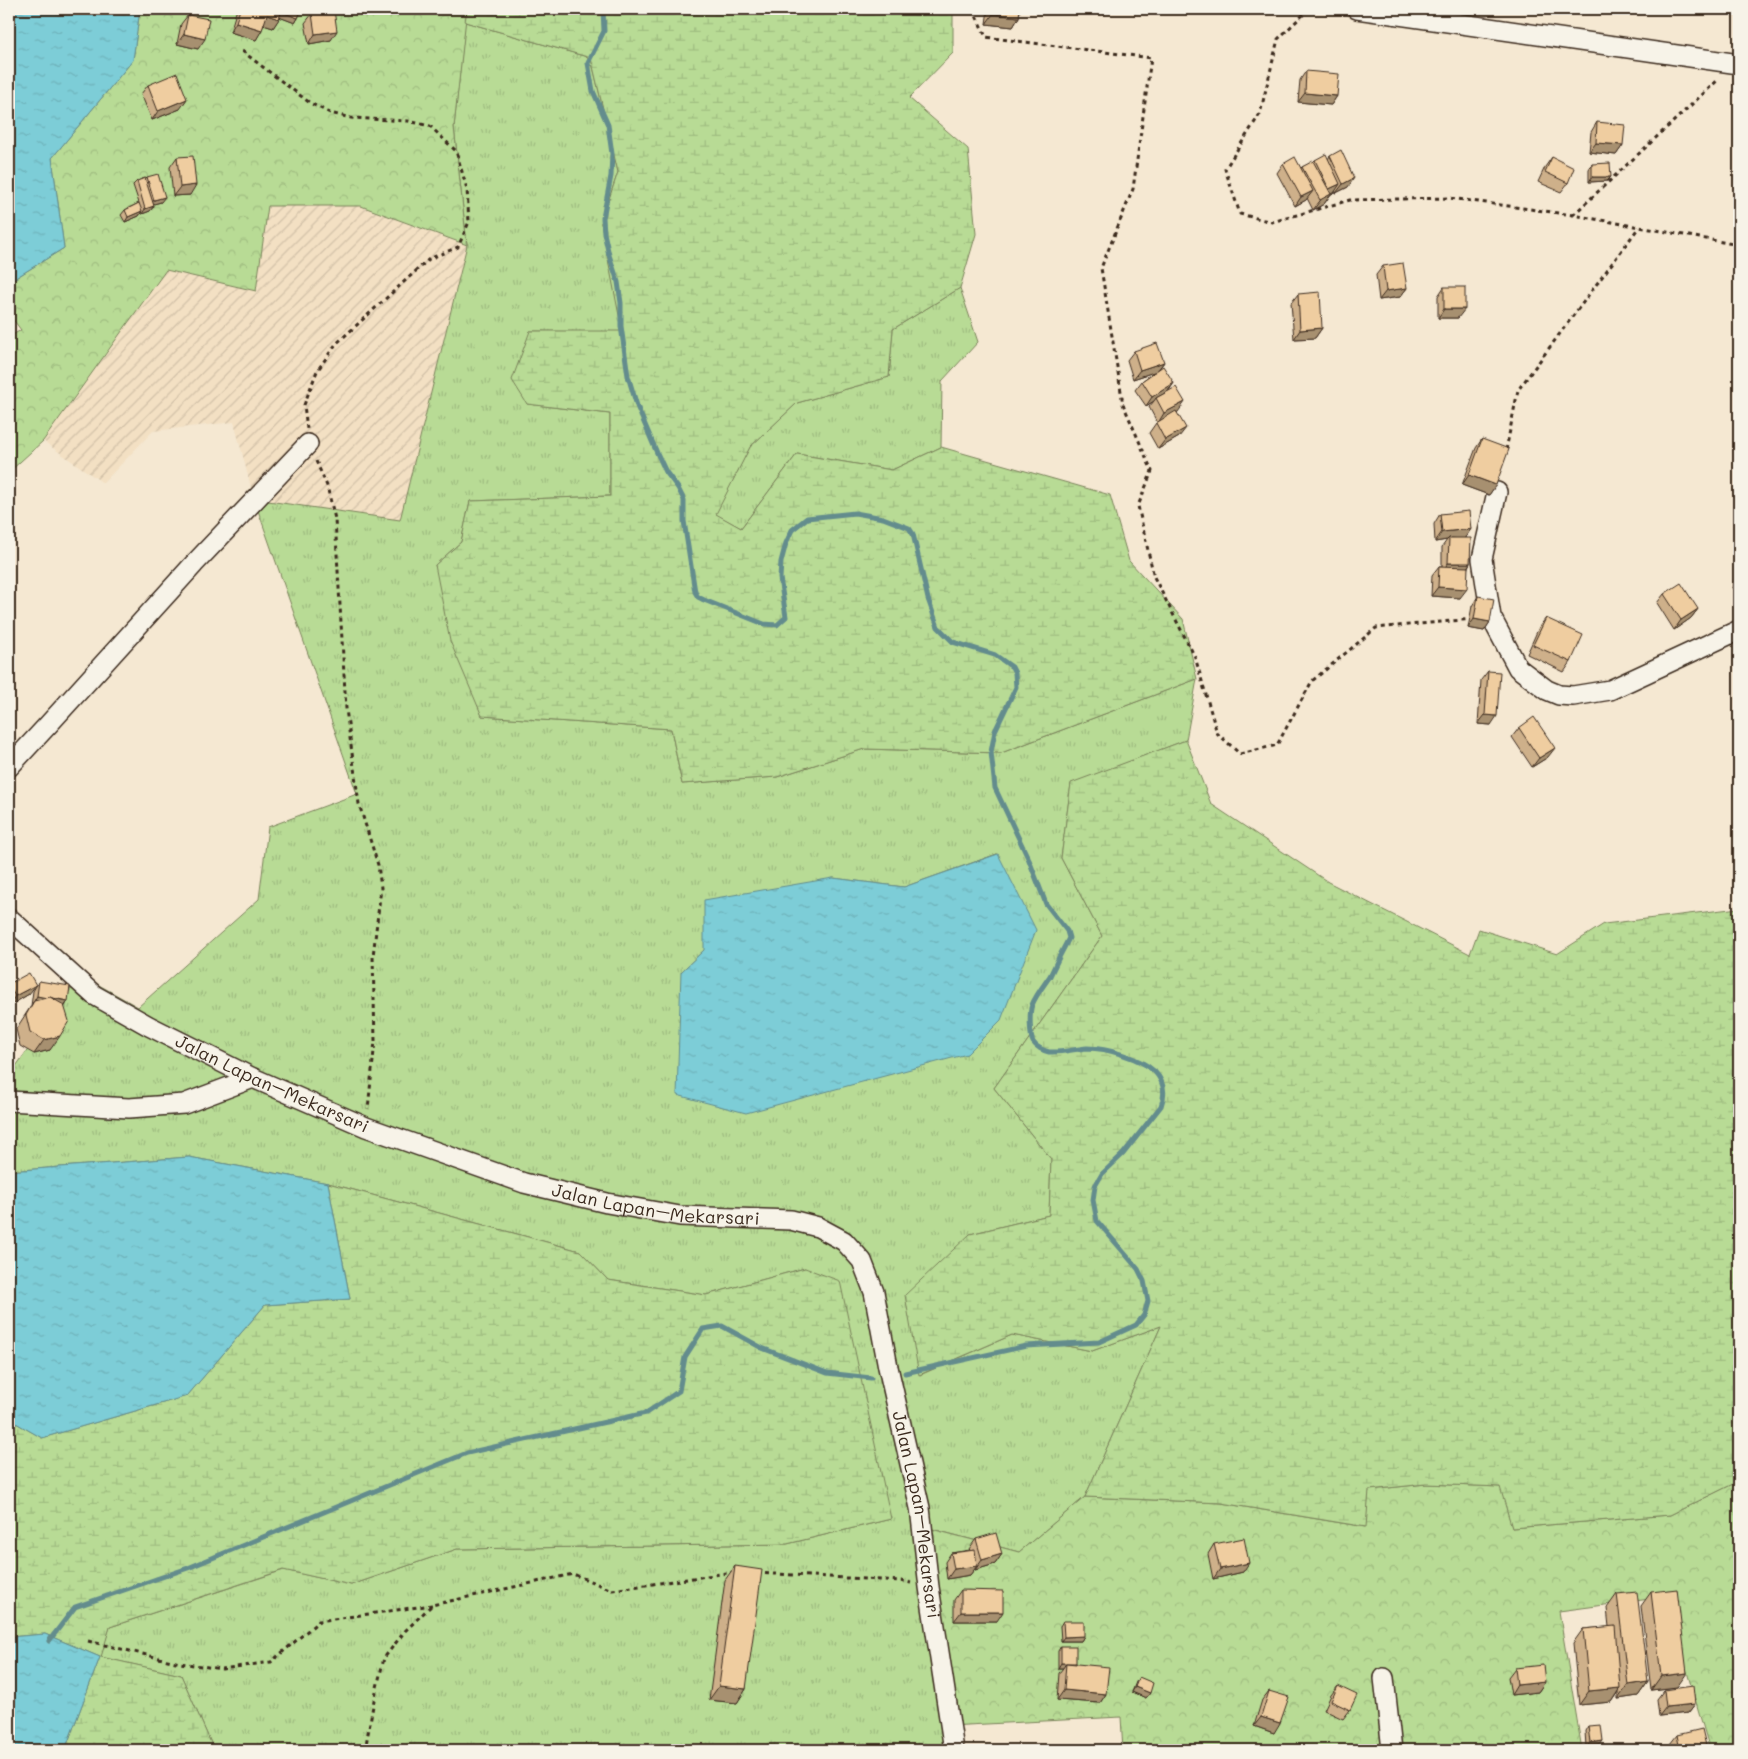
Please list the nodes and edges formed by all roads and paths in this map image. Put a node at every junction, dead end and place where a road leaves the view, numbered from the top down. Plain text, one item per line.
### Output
1 (973, 9) edge
2 (1309, 9) edge
3 (1357, 9) edge
4 (242, 51) dead end
5 (1737, 64) edge
6 (1573, 215) junction
7 (1639, 227) junction
8 (1739, 245) edge
9 (308, 444) junction
10 (1504, 455) edge
11 (1497, 492) edge
12 (1491, 617) junction
13 (1739, 630) edge
14 (9, 767) edge
15 (9, 918) edge
16 (253, 1078) junction
17 (9, 1101) edge
18 (366, 1127) junction
19 (734, 1572) edge
20 (754, 1573) edge
21 (929, 1587) junction
22 (432, 1605) junction
23 (88, 1641) dead end
24 (1384, 1678) dead end
25 (365, 1750) edge
26 (954, 1750) edge
27 (1392, 1750) edge

1 - 12 path
2 - 6 path
3 - 5 street
4 - 9 path
5 - 6 path
6 - 7 path
7 - 8 path
7 - 10 path
9 - 14 street
9 - 18 path
11 - 12 street
12 - 13 street
15 - 16 street, Jalan Lapan–Mekarsari
16 - 17 street
16 - 18 street, Jalan Lapan–Mekarsari
18 - 21 street, Jalan Lapan–Mekarsari
19 - 22 path
20 - 21 path
21 - 26 street, Jalan Lapan–Mekarsari
22 - 23 path
22 - 25 path
24 - 27 street

